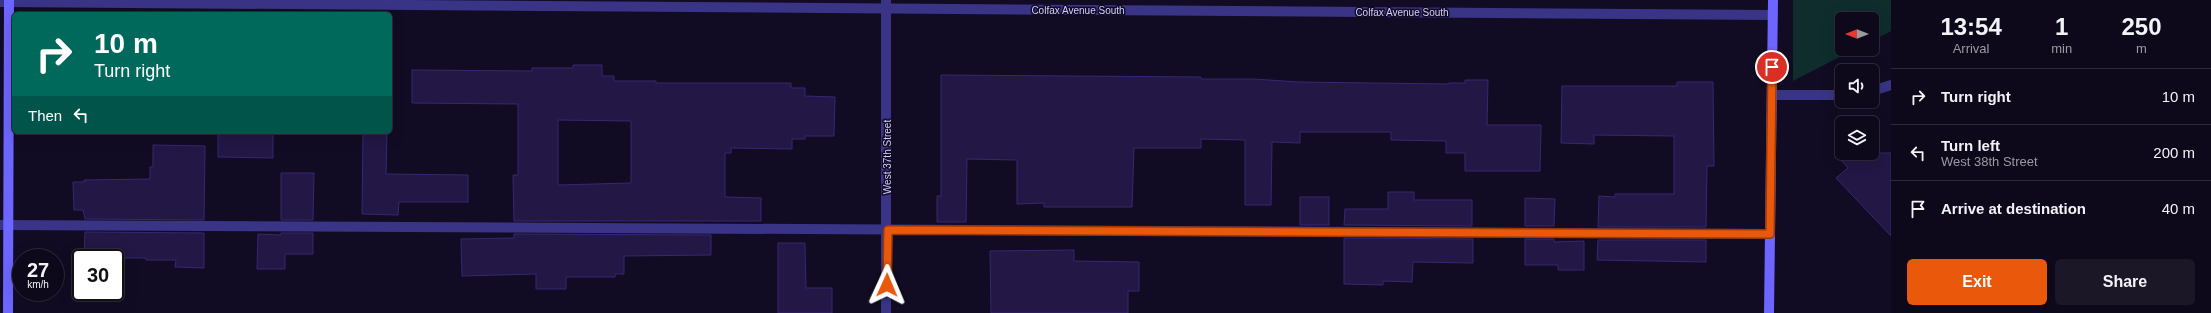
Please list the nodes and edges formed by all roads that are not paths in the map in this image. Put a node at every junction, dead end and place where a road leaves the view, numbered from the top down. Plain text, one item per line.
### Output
1 (1773, 0) edge
2 (6, 1) edge
3 (886, 4) edge
4 (1773, 15) junction
5 (1891, 85) edge
6 (1879, 89) edge
7 (1772, 95) junction
8 (1835, 95) edge
9 (4, 225) edge
10 (888, 230) junction
11 (1770, 234) junction
12 (8, 313) edge
13 (886, 313) edge
14 (1769, 313) edge

1 - 4 street
2 - 3 street, Colfax Avenue South
2 - 9 street
3 - 4 street, Colfax Avenue South
3 - 10 street, West 37th Street
4 - 7 street
5 - 6 street
7 - 8 street
7 - 11 street
9 - 10 street
9 - 12 street
10 - 11 street
10 - 13 street, West 37th Street
11 - 14 street

